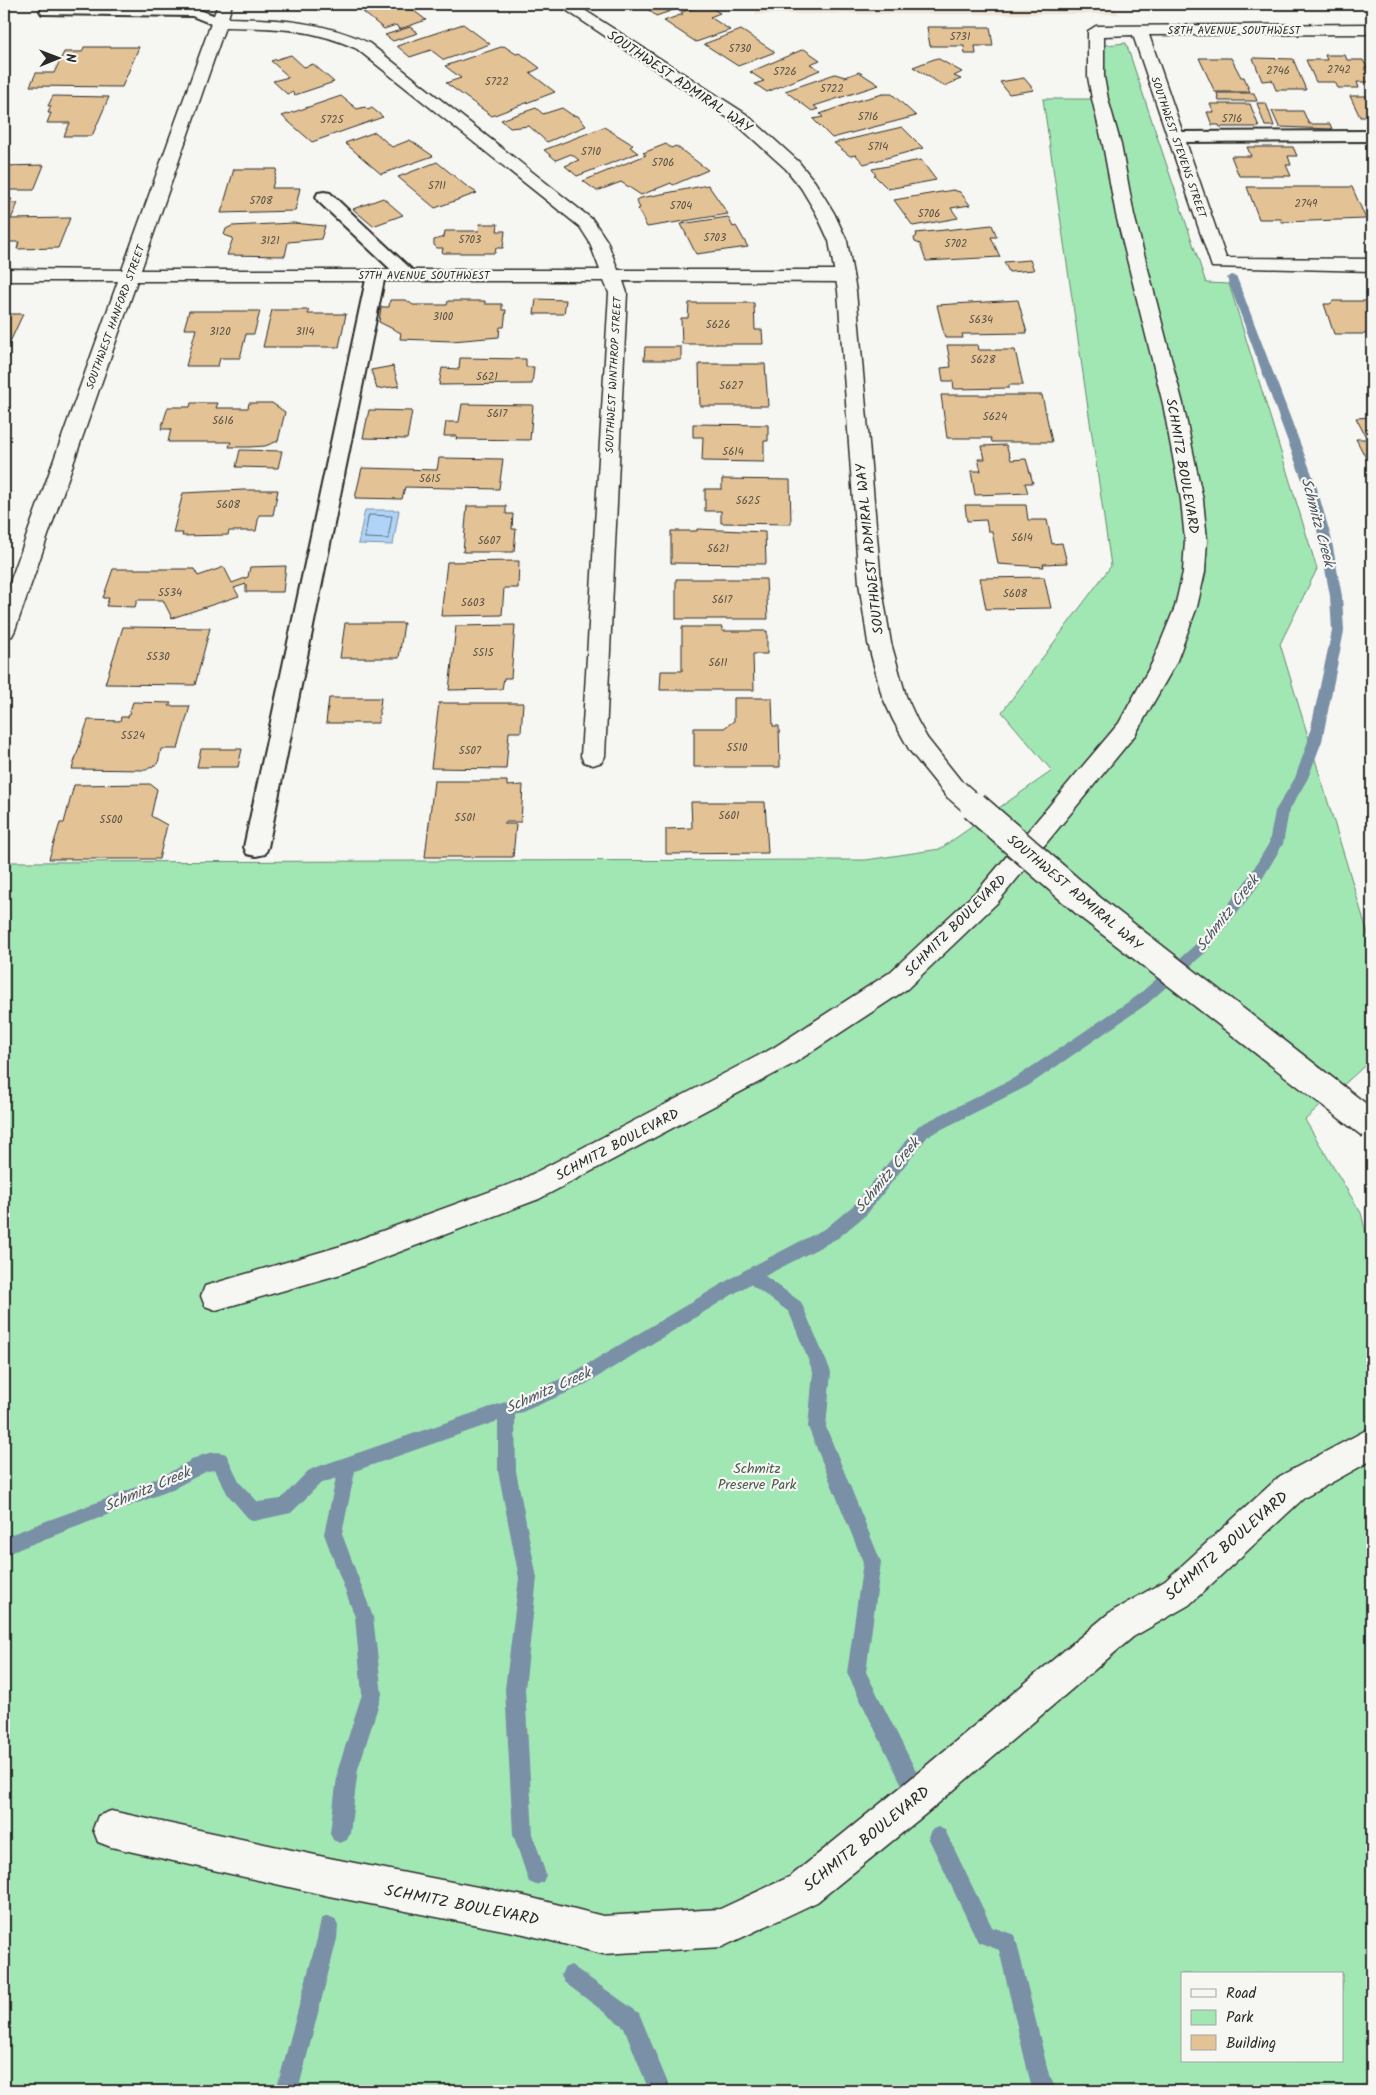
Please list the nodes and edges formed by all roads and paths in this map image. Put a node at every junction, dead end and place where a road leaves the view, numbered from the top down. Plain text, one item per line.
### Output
1 (225, 4) edge
2 (565, 4) edge
3 (46, 10) dead end
4 (219, 22) junction
5 (1372, 29) edge
6 (1139, 30) junction
7 (1096, 32) joint
8 (1372, 136) edge
9 (1176, 137) junction
10 (324, 198) dead end
11 (1371, 266) edge
12 (4, 275) edge
13 (130, 275) junction
14 (376, 275) junction
15 (407, 275) junction
16 (611, 275) junction
17 (844, 276) junction
18 (9, 601) edge
19 (4, 630) edge
20 (593, 756) dead end
21 (256, 847) dead end
22 (1372, 1126) edge
23 (216, 1296) dead end
24 (1372, 1443) edge
25 (111, 1829) dead end

1 - 4 street, SOUTHWEST HANFORD STREET
2 - 17 street, SOUTHWEST ADMIRAL WAY
3 - 4 lane
4 - 13 street, SOUTHWEST HANFORD STREET
4 - 16 street, SOUTHWEST WINTHROP STREET
5 - 6 street, 58TH AVENUE SOUTHWEST
6 - 7 street, 58TH AVENUE SOUTHWEST
6 - 9 street, SOUTHWEST STEVENS STREET
7 - 23 street, SCHMITZ BOULEVARD
8 - 9 lane
9 - 11 street, SOUTHWEST STEVENS STREET
10 - 15 lane
12 - 13 street, 57TH AVENUE SOUTHWEST
13 - 14 street, 57TH AVENUE SOUTHWEST
13 - 18 street, SOUTHWEST HANFORD STREET
14 - 15 street, 57TH AVENUE SOUTHWEST
14 - 21 lane
15 - 16 street, 57TH AVENUE SOUTHWEST
16 - 17 street, 57TH AVENUE SOUTHWEST
16 - 20 street, SOUTHWEST WINTHROP STREET
17 - 22 street, SOUTHWEST ADMIRAL WAY, bridge
18 - 19 street, SOUTHWEST HANFORD STREET
24 - 25 street, SCHMITZ BOULEVARD

